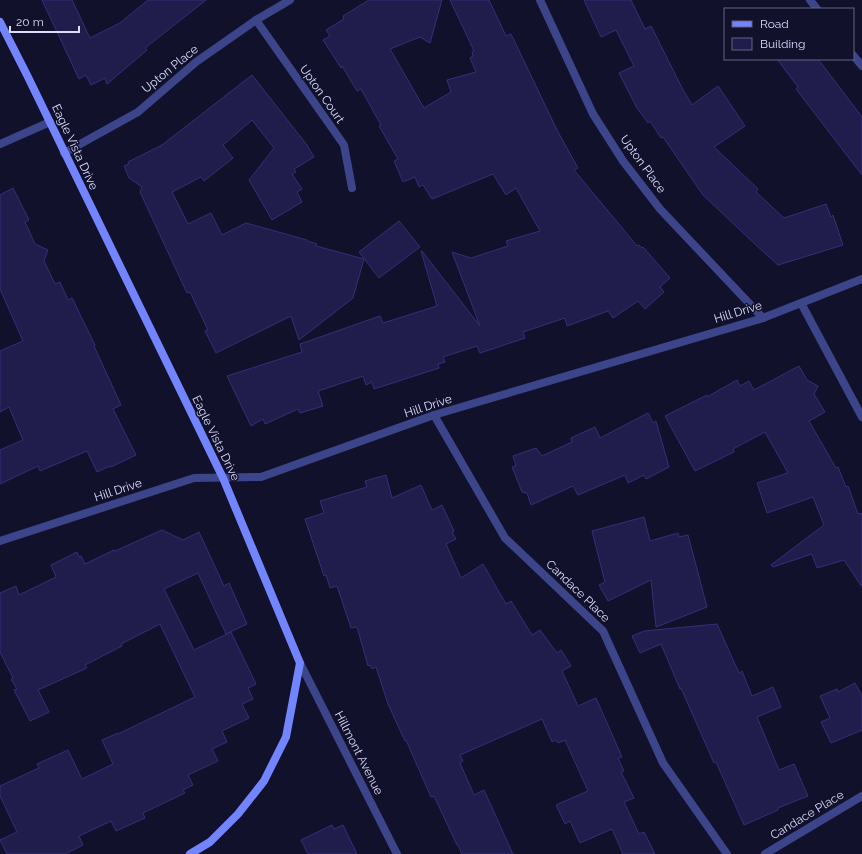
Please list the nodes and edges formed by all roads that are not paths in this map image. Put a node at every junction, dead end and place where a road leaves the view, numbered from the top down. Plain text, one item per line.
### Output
1 (290, 0) edge
2 (540, 0) edge
3 (810, 0) edge
4 (816, 8) edge
5 (256, 20) junction
6 (0, 22) edge
7 (854, 56) edge
8 (862, 66) edge
9 (50, 122) junction
10 (0, 144) edge
11 (64, 152) junction
12 (352, 188) dead end
13 (862, 279) edge
14 (801, 303) junction
15 (763, 318) junction
16 (434, 416) junction
17 (862, 417) edge
18 (223, 478) junction
19 (0, 541) edge
20 (300, 663) junction
21 (862, 796) edge
22 (190, 854) edge
23 (397, 854) edge
24 (727, 854) edge
25 (765, 854) edge

1 - 5 street, Upton Place
2 - 15 street, Upton Place
3 - 4 street
5 - 11 street, Upton Place
5 - 12 street, Upton Court
6 - 9 street, Eagle Vista Drive
7 - 8 street
9 - 10 street
9 - 11 street, Eagle Vista Drive
11 - 18 street, Eagle Vista Drive
13 - 14 street, Hill Drive
14 - 15 street, Hill Drive
14 - 17 street
15 - 16 street, Hill Drive
16 - 18 street, Hill Drive
16 - 24 street, Candace Place
18 - 19 street, Hill Drive
18 - 20 street, Eagle Vista Drive
20 - 22 street
20 - 23 street, Hillmont Avenue
21 - 25 street, Candace Place

